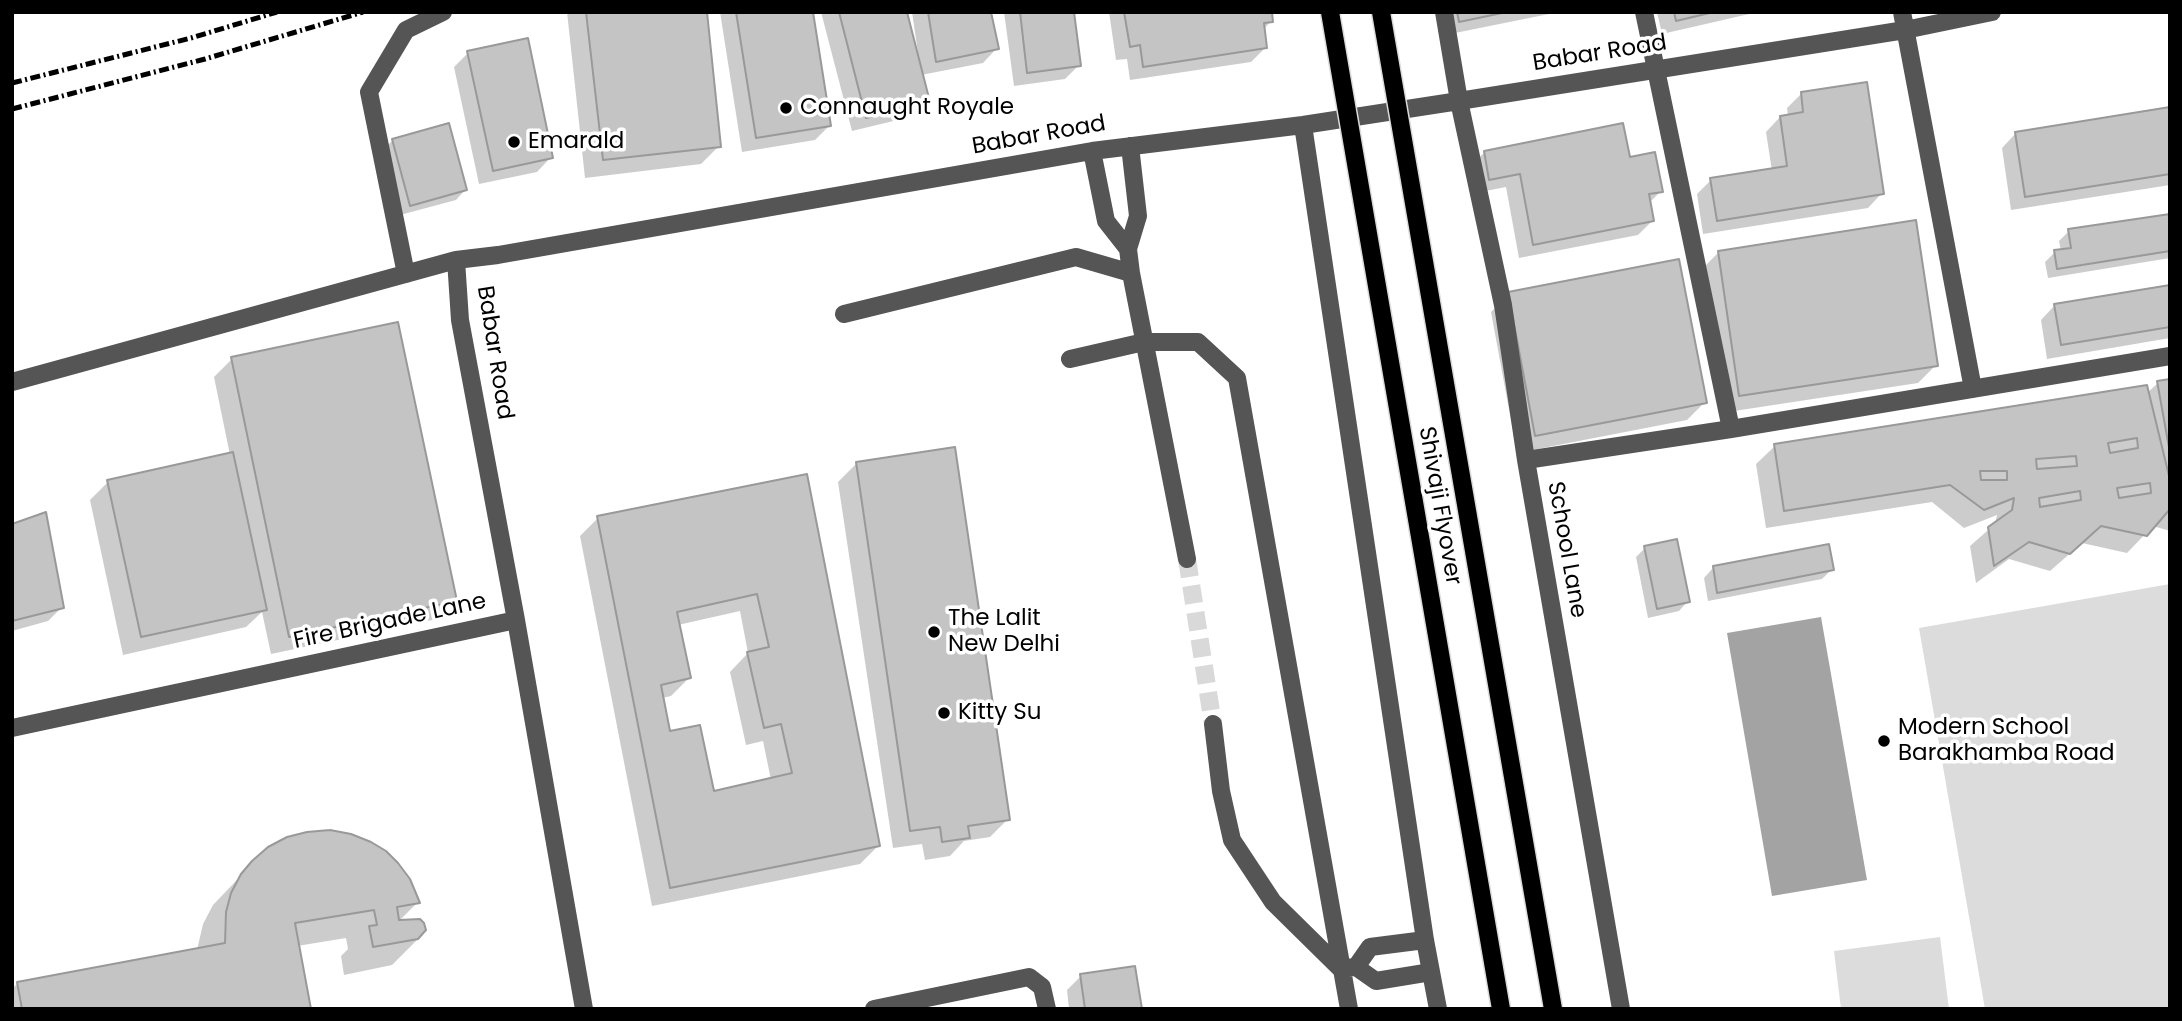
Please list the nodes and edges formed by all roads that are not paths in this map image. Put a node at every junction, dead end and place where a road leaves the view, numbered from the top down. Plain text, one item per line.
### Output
1 (443, 12) edge
2 (1330, 12) edge
3 (1381, 12) edge
4 (1444, 12) edge
5 (1644, 12) edge
6 (1992, 12) edge
7 (1903, 21) edge
8 (1656, 70) junction
9 (1460, 101) junction
10 (1303, 125) junction
11 (1130, 146) junction
12 (1093, 151) junction
13 (1128, 249) junction
14 (456, 260) junction
15 (1131, 273) junction
16 (406, 274) junction
17 (845, 314) dead end
18 (1143, 342) junction
19 (2170, 356) edge
20 (1070, 359) dead end
21 (12, 382) edge
22 (1973, 389) junction
23 (1731, 429) junction
24 (1526, 460) junction
25 (1187, 559) tunnel mouth
26 (516, 620) junction
27 (1213, 724) tunnel mouth
28 (12, 729) edge
29 (1425, 940) junction
30 (1348, 968) junction
31 (1431, 972) junction
32 (584, 1009) edge
33 (874, 1009) edge
34 (1046, 1009) edge
35 (1349, 1009) edge
36 (1438, 1009) edge
37 (1501, 1009) edge
38 (1553, 1009) edge
39 (1621, 1009) edge

1 - 16 street
2 - 37 main road, Shivaji Flyover, bridge
3 - 38 main road, Shivaji Flyover, bridge
4 - 9 street, School Lane
5 - 8 street
6 - 7 street, Babar Road
7 - 8 street, Babar Road
7 - 22 street
8 - 9 street, Babar Road
8 - 23 street
9 - 10 street, Babar Road
9 - 24 street, School Lane
10 - 11 street, Babar Road
10 - 29 street
11 - 12 street, Babar Road
11 - 13 street
12 - 13 street
12 - 14 street, Babar Road
13 - 15 street
14 - 16 street
14 - 26 street, Babar Road
15 - 17 street
15 - 18 street
16 - 21 street
18 - 20 street
18 - 25 street
18 - 30 street
19 - 22 street
22 - 23 street
23 - 24 street
24 - 39 street, School Lane
26 - 28 street, Fire Brigade Lane
26 - 32 street, Fire Brigade Lane
27 - 30 street
29 - 30 street
29 - 31 street
30 - 31 street
30 - 35 street
31 - 36 street
33 - 34 street

